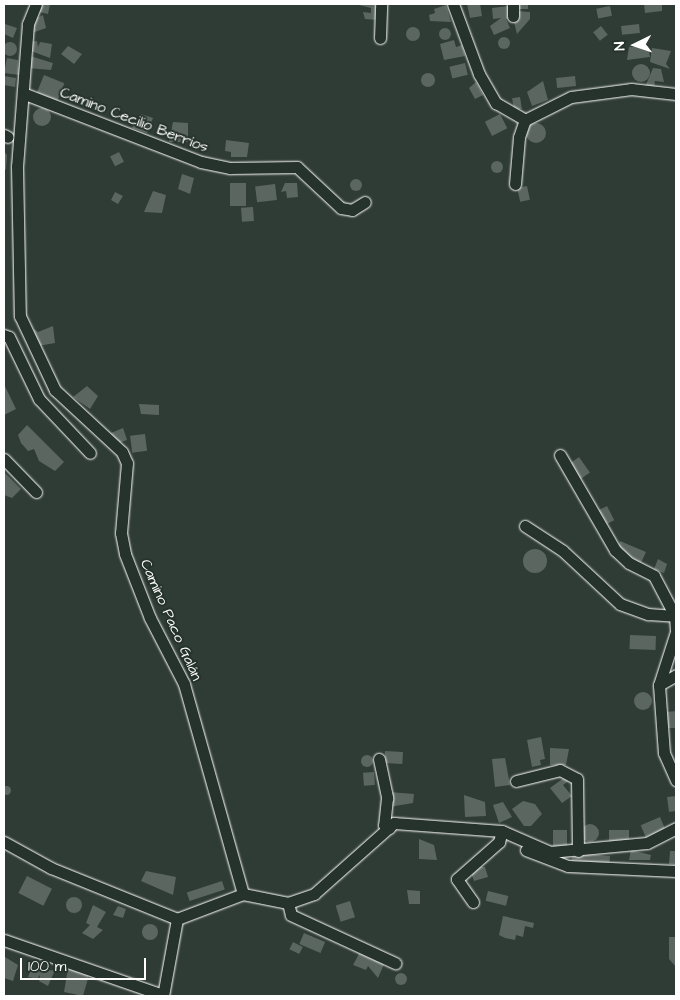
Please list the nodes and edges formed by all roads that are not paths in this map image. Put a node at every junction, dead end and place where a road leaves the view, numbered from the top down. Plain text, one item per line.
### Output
1 (36, 4) edge
2 (381, 4) edge
3 (453, 4) edge
4 (513, 4) edge
5 (513, 16) dead end
6 (380, 38) dead end
7 (25, 94) junction
8 (676, 94) edge
9 (525, 120) junction
10 (515, 184) dead end
11 (364, 202) dead end
12 (4, 335) edge
13 (90, 453) dead end
14 (560, 455) dead end
15 (4, 458) edge
16 (36, 492) dead end
17 (525, 526) dead end
18 (675, 616) junction
19 (676, 630) edge
20 (676, 675) edge
21 (660, 685) junction
22 (379, 759) dead end
23 (516, 780) dead end
24 (676, 780) edge
25 (389, 828) junction
26 (676, 828) edge
27 (506, 832) junction
28 (4, 842) edge
29 (578, 851) junction
30 (676, 871) edge
31 (243, 894) junction
32 (473, 902) dead end
33 (288, 903) junction
34 (177, 919) junction
35 (4, 940) edge
36 (395, 963) dead end
37 (163, 996) edge

1 - 7 street, Camino Paco Galán
2 - 6 street
3 - 9 street
4 - 5 street
7 - 11 street, Camino Cecilio Berríos
7 - 31 street, Camino Paco Galán
8 - 9 street
9 - 10 street
12 - 13 street
14 - 18 street
15 - 16 street
17 - 18 street
18 - 19 street
19 - 21 street
20 - 21 street
21 - 24 street
22 - 25 street
23 - 29 street
25 - 27 street
25 - 33 street
26 - 29 street
27 - 29 street
27 - 30 street
27 - 32 street
28 - 34 street
31 - 33 street
31 - 34 street
33 - 36 street
34 - 37 street
35 - 37 street

